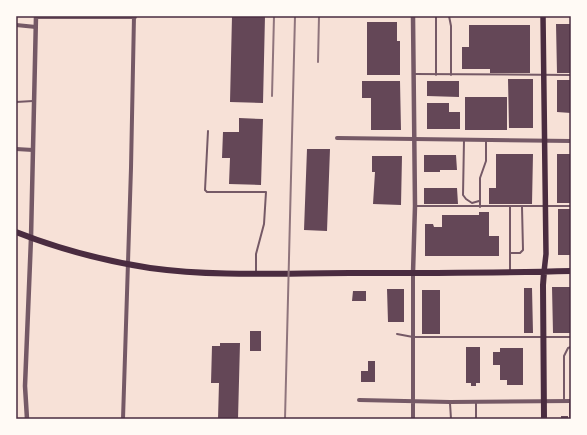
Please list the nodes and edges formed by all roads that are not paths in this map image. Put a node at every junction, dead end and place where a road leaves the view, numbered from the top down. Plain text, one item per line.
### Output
1 (36, 16) edge
2 (134, 16) edge
3 (412, 16) edge
4 (436, 16) edge
5 (449, 16) edge
6 (543, 16) edge
7 (16, 25) edge
8 (36, 26) junction
9 (413, 74) junction
10 (436, 75) junction
11 (450, 75) junction
12 (571, 75) edge
13 (544, 76) junction
14 (16, 102) edge
15 (34, 102) junction
16 (208, 131) dead end
17 (337, 138) dead end
18 (414, 140) junction
19 (464, 140) junction
20 (486, 140) junction
21 (544, 141) junction
22 (571, 141) edge
23 (16, 149) edge
24 (33, 150) junction
25 (479, 201) junction
26 (415, 206) junction
27 (571, 206) edge
28 (480, 207) junction
29 (510, 207) junction
30 (522, 207) junction
31 (545, 207) junction
32 (16, 232) edge
33 (31, 238) junction
34 (510, 253) junction
35 (128, 264) junction
36 (571, 271) edge
37 (510, 272) junction
38 (544, 272) junction
39 (256, 273) junction
40 (413, 273) junction
41 (397, 334) dead end
42 (413, 336) junction
43 (571, 336) edge
44 (543, 337) junction
45 (571, 347) edge
46 (359, 400) dead end
47 (571, 401) edge
48 (413, 402) junction
49 (450, 402) junction
50 (476, 402) junction
51 (544, 402) junction
52 (564, 402) junction
53 (27, 419) edge
54 (123, 419) edge
55 (413, 419) edge
56 (451, 419) edge
57 (476, 419) edge
58 (544, 419) edge
59 (570, 419) edge

1 - 2 street
1 - 8 street
2 - 35 street
3 - 9 street
4 - 10 lane
5 - 11 lane
6 - 13 main road
7 - 8 street
8 - 15 street
9 - 10 lane
9 - 18 street
10 - 11 lane
11 - 13 lane
12 - 13 lane
13 - 21 main road
14 - 15 lane
15 - 24 street
16 - 39 lane
17 - 18 street
18 - 19 street
18 - 26 street
19 - 20 street
19 - 25 lane
20 - 21 street
20 - 25 lane
21 - 22 street
21 - 31 main road
23 - 24 street
24 - 33 street
25 - 28 lane
26 - 28 lane
26 - 40 street
27 - 31 lane
28 - 29 lane
29 - 30 lane
29 - 34 lane
30 - 31 lane
30 - 34 lane
31 - 38 main road
32 - 33 main road
33 - 35 main road
33 - 53 street
34 - 37 lane
35 - 39 main road
35 - 54 street
36 - 38 main road
37 - 38 main road
37 - 40 main road
38 - 44 main road
39 - 40 main road
40 - 42 street
41 - 42 lane
42 - 44 lane
42 - 48 street
43 - 44 lane
44 - 51 main road
45 - 52 lane
46 - 48 street
47 - 52 street
47 - 59 lane
48 - 49 street
48 - 55 street
49 - 50 street
49 - 56 lane
50 - 51 street
50 - 57 lane
51 - 52 street
51 - 58 main road

